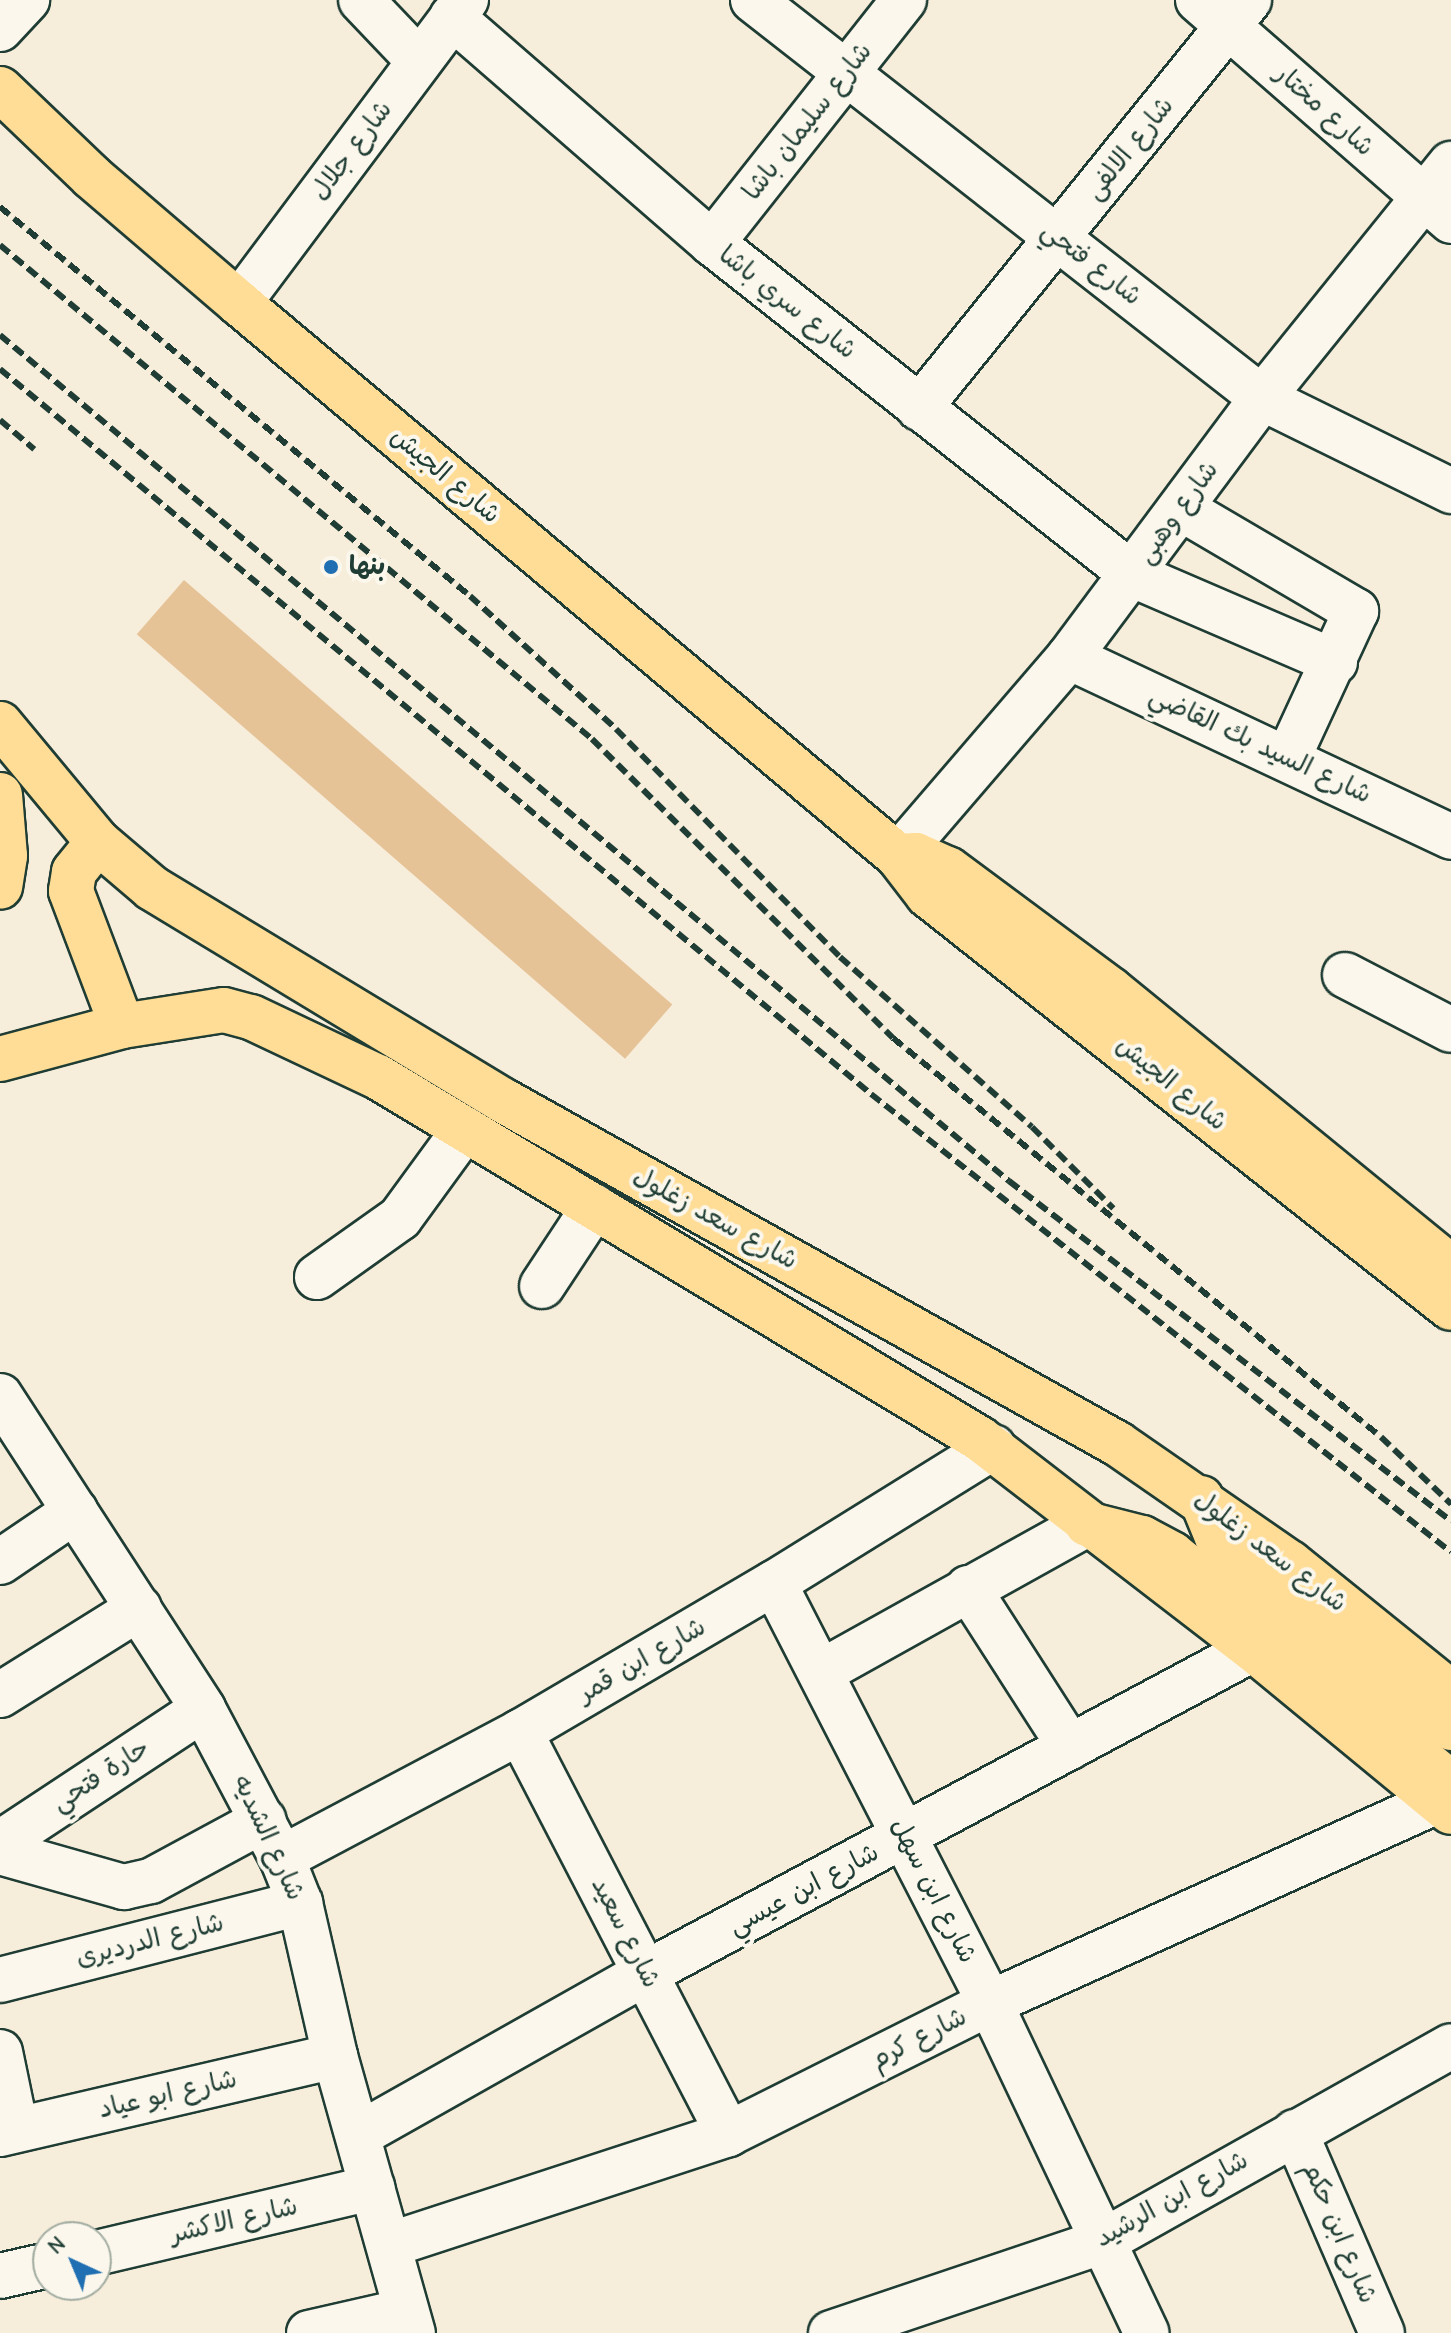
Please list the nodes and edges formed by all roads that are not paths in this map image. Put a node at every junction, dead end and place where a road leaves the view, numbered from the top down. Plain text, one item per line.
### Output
1 (27, 0) edge
2 (361, 0) edge
3 (753, 0) edge
4 (904, 0) edge
5 (459, 9) edge
6 (1225, 9) edge
7 (0, 29) edge
8 (419, 61) junction
9 (846, 73) junction
10 (0, 89) edge
11 (1451, 164) edge
12 (1437, 210) edge
13 (1057, 238) junction
14 (712, 243) junction
15 (239, 303) junction
16 (1262, 398) junction
17 (919, 408) junction
18 (1451, 491) edge
19 (1182, 509) junction
20 (1133, 575) junction
21 (1069, 657) junction
22 (1335, 662) junction
23 (0, 724) edge
24 (1288, 758) junction
25 (0, 795) edge
26 (1449, 833) edge
27 (98, 842) junction
28 (898, 856) junction
29 (0, 887) edge
30 (1345, 975) dead end
31 (122, 1026) junction
32 (1451, 1030) edge
33 (0, 1059) edge
34 (465, 1129) junction
35 (594, 1207) junction
36 (1451, 1267) edge
37 (317, 1277) dead end
38 (542, 1286) dead end
39 (1451, 1308) edge
40 (0, 1396) edge
41 (993, 1447) junction
42 (13, 1450) edge
43 (1201, 1498) junction
44 (75, 1511) junction
45 (1087, 1524) junction
46 (0, 1562) edge
47 (774, 1583) junction
48 (968, 1588) junction
49 (139, 1608) junction
50 (1253, 1649) junction
51 (821, 1672) junction
52 (1451, 1693) edge
53 (0, 1695) edge
54 (203, 1709) junction
55 (1451, 1728) edge
56 (520, 1732) junction
57 (1070, 1747) junction
58 (1444, 1792) edge
59 (905, 1837) junction
60 (273, 1839) junction
61 (0, 1843) edge
62 (0, 1852) edge
63 (300, 1903) junction
64 (646, 1973) junction
65 (0, 1980) edge
66 (990, 2003) junction
67 (1451, 2046) edge
68 (0, 2052) edge
69 (335, 2056) junction
70 (8, 2131) edge
71 (1295, 2132) junction
72 (728, 2134) junction
73 (358, 2135) junction
74 (372, 2188) junction
75 (1102, 2242) junction
76 (389, 2245) junction
77 (112, 2249) edge
78 (32, 2269) edge
79 (0, 2276) edge
80 (410, 2322) edge
81 (309, 2333) edge
82 (831, 2333) edge
83 (1147, 2333) edge
84 (1382, 2333) edge

1 - 7 street
2 - 8 street
3 - 9 street, شارع فتحي
4 - 9 street, شارع سليمان باشا
5 - 8 street, شارع جلال
5 - 14 street, شارع سري باشا
6 - 12 street, شارع مختار
6 - 13 street, شارع الالفى
8 - 15 street, شارع جلال
9 - 13 street, شارع فتحي
9 - 14 street, شارع سليمان باشا
10 - 15 main road, شارع الجيش
11 - 12 street, شارع وهبى
12 - 16 street, شارع وهبى
13 - 16 street, شارع فتحي
13 - 17 street, شارع الالفى
14 - 17 street, شارع سري باشا
15 - 28 main road, شارع الجيش
16 - 18 street, شارع فتحي
16 - 19 street, شارع وهبى
17 - 20 street, شارع سري باشا
19 - 20 street, شارع وهبى
19 - 22 street
20 - 21 street, شارع وهبى
20 - 22 street, شارع سري باشا
21 - 24 street, شارع السيد بك القاضي
21 - 28 street, شارع وهبى
22 - 24 street
23 - 27 main road, شارع سعد زغلول
24 - 26 street, شارع السيد بك القاضي
25 - 29 main road
27 - 31 main road
27 - 43 main road, شارع سعد زغلول
28 - 36 main road, شارع الجيش
28 - 39 main road, شارع الجيش
30 - 32 street
31 - 33 main road, شارع سعد زغلول
31 - 34 main road, شارع سعد زغلول
34 - 35 main road, شارع سعد زغلول
34 - 37 street
35 - 38 street
35 - 41 main road, شارع سعد زغلول
40 - 42 street, شارع الشديه
41 - 45 main road, شارع سعد زغلول
41 - 47 street, شارع ابن قمر
42 - 44 street, شارع الشديه
43 - 52 main road, شارع سعد زغلول
43 - 55 main road
44 - 46 street
44 - 49 street, شارع الشديه
45 - 48 street
45 - 50 main road, شارع سعد زغلول
45 - 58 main road
47 - 51 street, شارع ابن سهل
47 - 56 street, شارع ابن قمر
48 - 51 street
48 - 57 street
49 - 53 street
49 - 54 street, شارع الشديه
50 - 57 street, شارع ابن عيسي
50 - 58 main road, شارع سعد زغلول
51 - 59 street, شارع ابن سهل
54 - 60 street, شارع الشديه
54 - 61 street, حارة فتحي
56 - 60 street, شارع ابن قمر
56 - 64 street, شارع سعيد
57 - 59 street, شارع ابن عيسي
58 - 66 street, شارع كرم
59 - 64 street, شارع ابن عيسي
59 - 66 street, شارع ابن سهل
60 - 62 street, شارع ابن قمر
60 - 63 street, شارع الشديه
63 - 65 street, شارع الدرديرى
63 - 69 street, شارع الشديه
64 - 72 street, شارع سعيد
64 - 73 street, شارع ابن عيسي
66 - 72 street, شارع كرم
66 - 75 street, شارع ابن سهل
67 - 71 street, شارع ابن الرشيد
68 - 70 street
69 - 70 street, شارع ابو عياد
69 - 73 street, شارع الشديه
71 - 75 street, شارع ابن الرشيد
71 - 84 street, شارع ابن حكم
72 - 76 street, شارع كرم
73 - 74 street, شارع الشديه
74 - 76 street, شارع الشديه
74 - 77 street, شارع الاكشر
75 - 82 street, شارع ابن الرشيد
75 - 83 street, شارع ابن سهل
76 - 80 street, شارع الشديه
78 - 79 street
80 - 81 street

